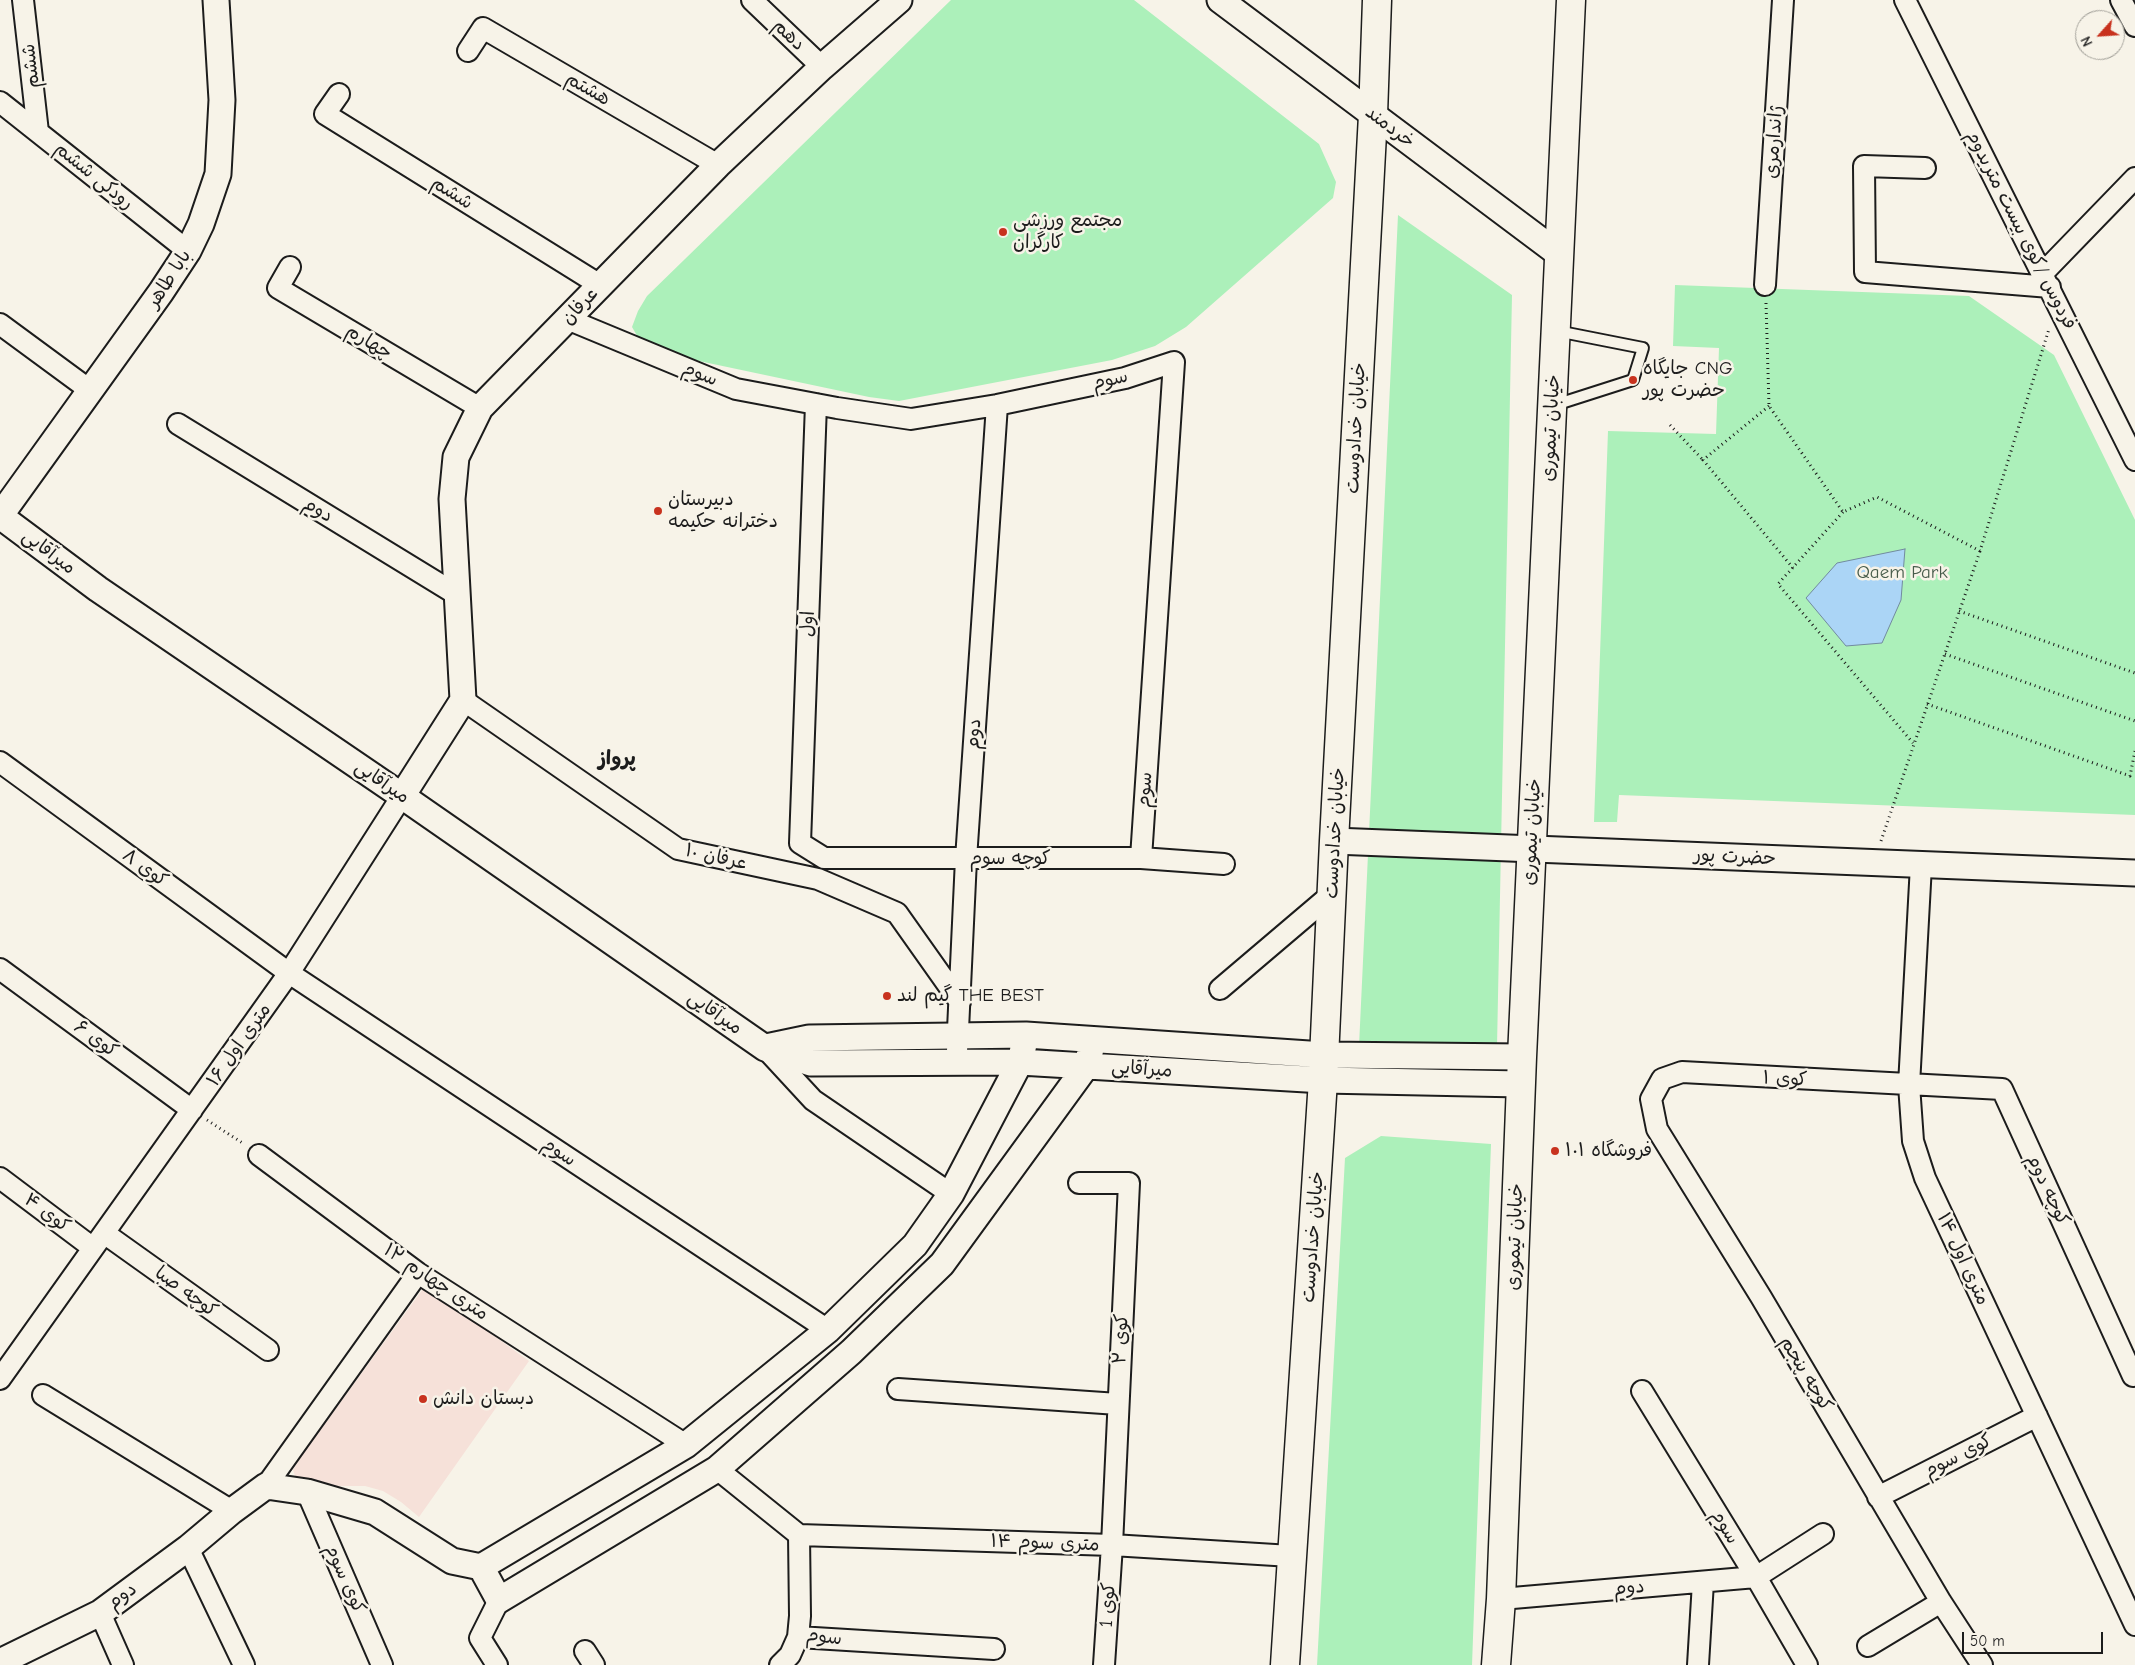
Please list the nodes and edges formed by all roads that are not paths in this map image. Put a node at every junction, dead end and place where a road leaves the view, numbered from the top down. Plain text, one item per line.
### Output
1 (23, 0) edge
2 (216, 0) edge
3 (899, 0) edge
4 (1220, 0) edge
5 (1377, 0) edge
6 (1571, 0) edge
7 (1783, 0) edge
8 (1905, 0) edge
9 (2121, 0) edge
10 (755, 1) edge
11 (2135, 26) edge
12 (468, 52) dead end
13 (822, 67) junction
14 (339, 94) dead end
15 (0, 102) edge
16 (1373, 115) junction
17 (38, 132) junction
18 (718, 165) junction
19 (1925, 168) dead end
20 (2135, 178) edge
21 (188, 251) junction
22 (1559, 254) junction
23 (290, 267) dead end
24 (1765, 285) road end
25 (600, 286) junction
26 (2050, 287) junction
27 (567, 320) junction
28 (0, 324) edge
29 (1555, 330) junction
30 (91, 391) junction
31 (816, 404) junction
32 (996, 405) junction
33 (1552, 406) junction
34 (480, 408) junction
35 (178, 424) dead end
36 (2135, 460) edge
37 (0, 516) edge
38 (459, 596) junction
39 (463, 700) junction
40 (0, 762) edge
41 (402, 796) junction
42 (1334, 840) junction
43 (800, 843) joint
44 (1532, 848) junction
45 (1141, 858) junction
46 (966, 859) junction
47 (1224, 864) dead end
48 (1921, 865) junction
49 (2135, 873) edge
50 (1333, 894) junction
51 (0, 969) edge
52 (289, 973) junction
53 (1220, 989) dead end
54 (960, 1002) junction
55 (1026, 1035) junction
56 (958, 1036) junction
57 (1093, 1040) junction
58 (765, 1048) junction
59 (1522, 1057) junction
60 (1020, 1062) junction
61 (956, 1063) junction
62 (1087, 1065) junction
63 (1324, 1068) junction
64 (1662, 1079) joint
65 (1521, 1084) junction
66 (1909, 1085) junction
67 (192, 1110) junction
68 (259, 1155) road end
69 (0, 1178) edge
70 (1078, 1183) dead end
71 (951, 1194) junction
72 (99, 1241) junction
73 (418, 1273) junction
74 (828, 1330) junction
75 (268, 1350) dead end
76 (2133, 1376) dead end
77 (0, 1379) edge
78 (898, 1389) dead end
79 (1642, 1391) dead end
80 (43, 1395) dead end
81 (1118, 1404) junction
82 (2037, 1416) junction
83 (686, 1445) junction
84 (717, 1469) junction
85 (266, 1486) junction
86 (307, 1492) junction
87 (1878, 1497) junction
88 (232, 1511) junction
89 (1823, 1534) dead end
90 (799, 1535) junction
91 (1112, 1545) junction
92 (188, 1548) junction
93 (1291, 1556) junction
94 (481, 1567) junction
95 (1756, 1577) junction
96 (1703, 1582) junction
97 (1502, 1599) junction
98 (499, 1600) junction
99 (1941, 1602) junction
100 (100, 1613) junction
101 (2135, 1625) edge
102 (798, 1637) junction
103 (1868, 1646) dead end
104 (994, 1649) dead end
105 (0, 1662) edge
106 (123, 1665) edge
107 (244, 1665) edge
108 (382, 1665) edge
109 (497, 1665) edge
110 (780, 1665) edge
111 (1104, 1665) edge
112 (1285, 1665) edge
113 (1496, 1665) edge
114 (1698, 1665) edge
115 (1807, 1665) edge
116 (1982, 1665) edge

1 - 17 street, ششم
2 - 21 street, بابا طاهر
3 - 13 street, عرفان
4 - 16 street, خردمند
5 - 16 main road, خیابان خدادوست
6 - 22 main road, خیابان تیموری
7 - 24 street, ژاندارمری
8 - 26 street, فردوس /کوی بیست متریدوم
9 - 11 street
10 - 13 street, دهم
12 - 18 street, هشتم
13 - 18 street, عرفان
14 - 25 street, ششم
15 - 17 street, رودکی ششم
16 - 22 street, خردمند
16 - 42 main road, خیابان خدادوست
17 - 21 street, رودکی ششم
18 - 25 street, عرفان
19 - 26 street
20 - 26 street
21 - 30 street, بابا طاهر
22 - 29 main road, خیابان تیموری
23 - 34 street, چهارم
25 - 27 street, عرفان
26 - 36 street, فردوس /کوی بیست متریدوم
27 - 31 street, سوم
27 - 34 street, عرفان
28 - 30 street
29 - 33 main road, خیابان تیموری
29 - 33 lane
30 - 37 street, بابا طاهر
31 - 32 street, سوم
31 - 43 street, اول
32 - 45 street, سوم
32 - 46 street, دوم
33 - 44 main road, خیابان تیموری
34 - 38 street, عرفان
35 - 38 street, دوم
37 - 41 street, میرآقایی
38 - 39 street, عرفان
39 - 41 street, ۱۶ متری اول
39 - 54 street, عرفان ۱۰
40 - 52 street, کوی ۸
41 - 52 street, ۱۶ متری اول
41 - 58 street, میرآقایی
42 - 44 street, حضرت پور
42 - 50 main road, خیابان خدادوست
43 - 46 street, کوچه سوم
44 - 48 street, حضرت پور
44 - 59 main road, خیابان تیموری
45 - 46 street, کوچه سوم
45 - 47 street, کوچه سوم
46 - 54 street, دوم
48 - 49 street, حضرت پور
48 - 66 street, ۱۴ متری اول
50 - 53 street
50 - 63 main road, خیابان خدادوست
51 - 67 street, کوی ۶
52 - 67 street, ۱۶ متری اول
52 - 74 street, سوم
54 - 56 street, دوم
55 - 56 street, میرآقایی
55 - 57 street, میرآقایی
55 - 60 street
56 - 58 street, میرآقایی
56 - 61 street, دوم
57 - 62 street
57 - 63 street, میرآقایی
58 - 61 street, میرآقایی
58 - 71 street
59 - 63 street, میرآقایی
59 - 65 main road, خیابان تیموری
60 - 61 street, میرآقایی
60 - 62 street, میرآقایی
60 - 71 street
62 - 63 street, میرآقایی
62 - 84 street
63 - 65 street, میرآقایی
63 - 93 main road, خیابان خدادوست
64 - 66 street, کوی ۱
64 - 87 street, کوچه پنجم
65 - 97 main road, خیابان تیموری
66 - 76 street, کوچه دوم
66 - 82 street, ۱۴ متری اول
67 - 72 street, ۱۶ متری اول
68 - 73 street, ۱۲ متری چهارم
69 - 72 street, کوی ۴
70 - 81 street, کوی ۲
71 - 74 street
72 - 75 street, کوچه صبا
72 - 77 street, ۱۶ متری اول
73 - 83 street, ۱۲ متری چهارم
73 - 85 street
74 - 83 street
78 - 81 street
79 - 95 street, سوم
80 - 88 street
81 - 91 street, کوی ۲
82 - 87 street, کوی سوم
82 - 101 street, ۱۴ متری اول
83 - 94 street
84 - 90 street
84 - 98 street
85 - 86 street
85 - 88 street, دوم
86 - 94 street
86 - 108 street, کوی سوم
87 - 99 street, کوچه پنجم
88 - 92 street, دوم
89 - 95 street
90 - 91 street, ۱۴ متری سوم
90 - 102 street, سوم
91 - 93 street, ۱۴ متری سوم
91 - 111 street, کوی 1
92 - 100 street, دوم
92 - 107 street
93 - 112 main road, خیابان خدادوست
94 - 98 street
95 - 96 street, دوم
95 - 115 street, سوم
96 - 97 street, دوم
96 - 114 street
97 - 113 main road, خیابان تیموری
98 - 109 street
99 - 103 street
99 - 116 street, کوچه پنجم
100 - 105 street, دوم
100 - 106 street
102 - 104 street, سوم
102 - 110 street

